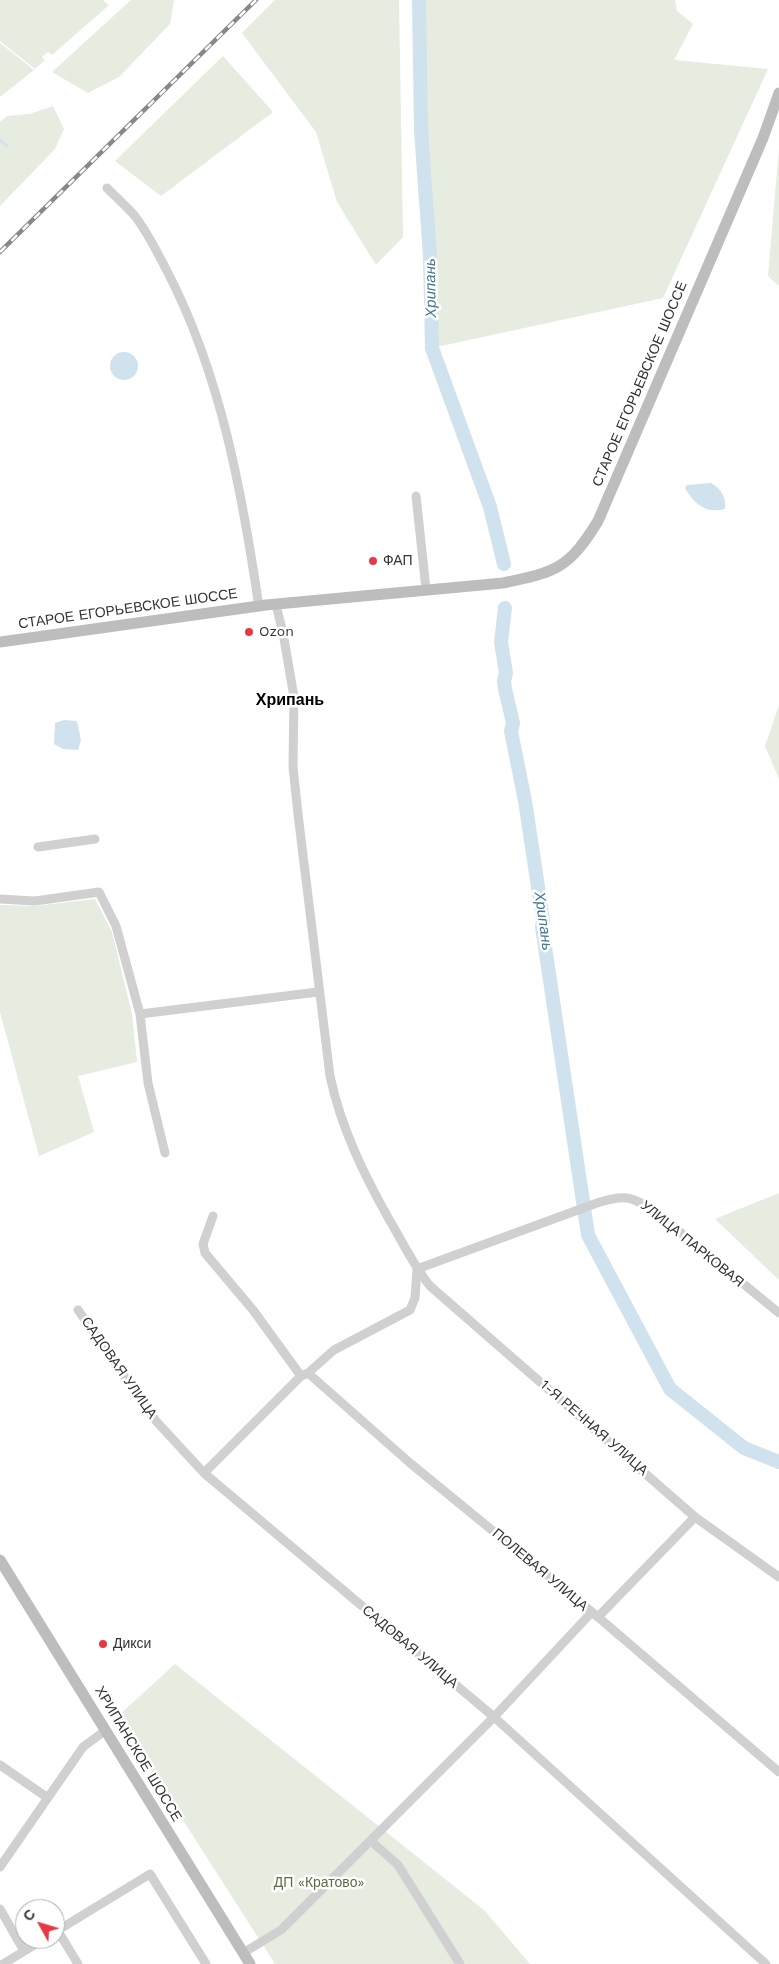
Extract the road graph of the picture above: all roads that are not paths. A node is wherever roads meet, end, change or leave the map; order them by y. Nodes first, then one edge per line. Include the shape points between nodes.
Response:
1 (779, 93) edge
2 (107, 188) dead end
3 (416, 496) dead end
4 (426, 589) junction
5 (276, 605) junction
6 (259, 607) junction
7 (0, 642) edge
8 (95, 839) dead end
9 (38, 848) dead end
10 (0, 900) edge
11 (318, 992) junction
12 (140, 1014) junction
13 (165, 1153) dead end
14 (213, 1216) dead end
15 (417, 1270) junction
16 (78, 1310) dead end
17 (779, 1313) edge
18 (304, 1374) junction
19 (204, 1473) junction
20 (695, 1517) junction
21 (0, 1560) edge
22 (779, 1577) edge
23 (595, 1615) junction
24 (494, 1717) junction
25 (106, 1730) junction
26 (0, 1765) edge
27 (779, 1772) edge
28 (48, 1798) junction
29 (371, 1841) junction
30 (0, 1867) edge
31 (0, 1909) edge
32 (65, 1926) edge
33 (65, 1944) edge
34 (27, 1949) edge
35 (24, 1951) junction
36 (243, 1952) junction
37 (3, 1964) edge
38 (78, 1964) edge
39 (206, 1964) edge
40 (250, 1964) edge
41 (460, 1964) edge
42 (766, 1964) edge

1 - 4 main road, СТАРОЕ ЕГОРЬЕВСКОЕ ШОССЕ via 763,138 598,521 580,549 559,566 536,576 503,583
2 - 6 street via 134,215 146,233 185,306 209,371 245,511
3 - 4 street
4 - 5 main road, СТАРОЕ ЕГОРЬЕВСКОЕ ШОССЕ
5 - 6 main road, СТАРОЕ ЕГОРЬЕВСКОЕ ШОССЕ
5 - 11 street, 1-Я РЕЧНАЯ УЛИЦА via 294,697 293,767
6 - 7 main road, СТАРОЕ ЕГОРЬЕВСКОЕ ШОССЕ
8 - 9 street
10 - 12 street via 35,901 99,892 116,926
11 - 12 street
11 - 15 street, 1-Я РЕЧНАЯ УЛИЦА via 335,1102 346,1133
12 - 13 street via 148,1082
14 - 18 street, ПОЛЕВАЯ УЛИЦА via 203,1244 205,1254
15 - 17 street, УЛИЦА ПАРКОВАЯ via 613,1198 636,1199
15 - 18 street via 415,1298 410,1310 334,1350
15 - 20 street, 1-Я РЕЧНАЯ УЛИЦА via 480,1331 528,1369
16 - 19 street, САДОВАЯ УЛИЦА via 156,1421
18 - 19 street
18 - 23 street, ПОЛЕВАЯ УЛИЦА
19 - 24 street, САДОВАЯ УЛИЦА
20 - 22 street, 1-Я РЕЧНАЯ УЛИЦА
20 - 23 street
21 - 25 main road, ХРИПАНСКОЕ ШОССЕ
23 - 24 street
23 - 27 street, ПОЛЕВАЯ УЛИЦА
24 - 29 street
24 - 42 street, САДОВАЯ УЛИЦА
25 - 28 street via 83,1747
25 - 36 main road, ХРИПАНСКОЕ ШОССЕ
26 - 28 street
28 - 30 street
29 - 36 street via 281,1930
29 - 41 street via 398,1865
31 - 35 street
32 - 39 street via 150,1874
33 - 38 street
34 - 35 street
35 - 37 street
36 - 40 main road, ХРИПАНСКОЕ ШОССЕ

